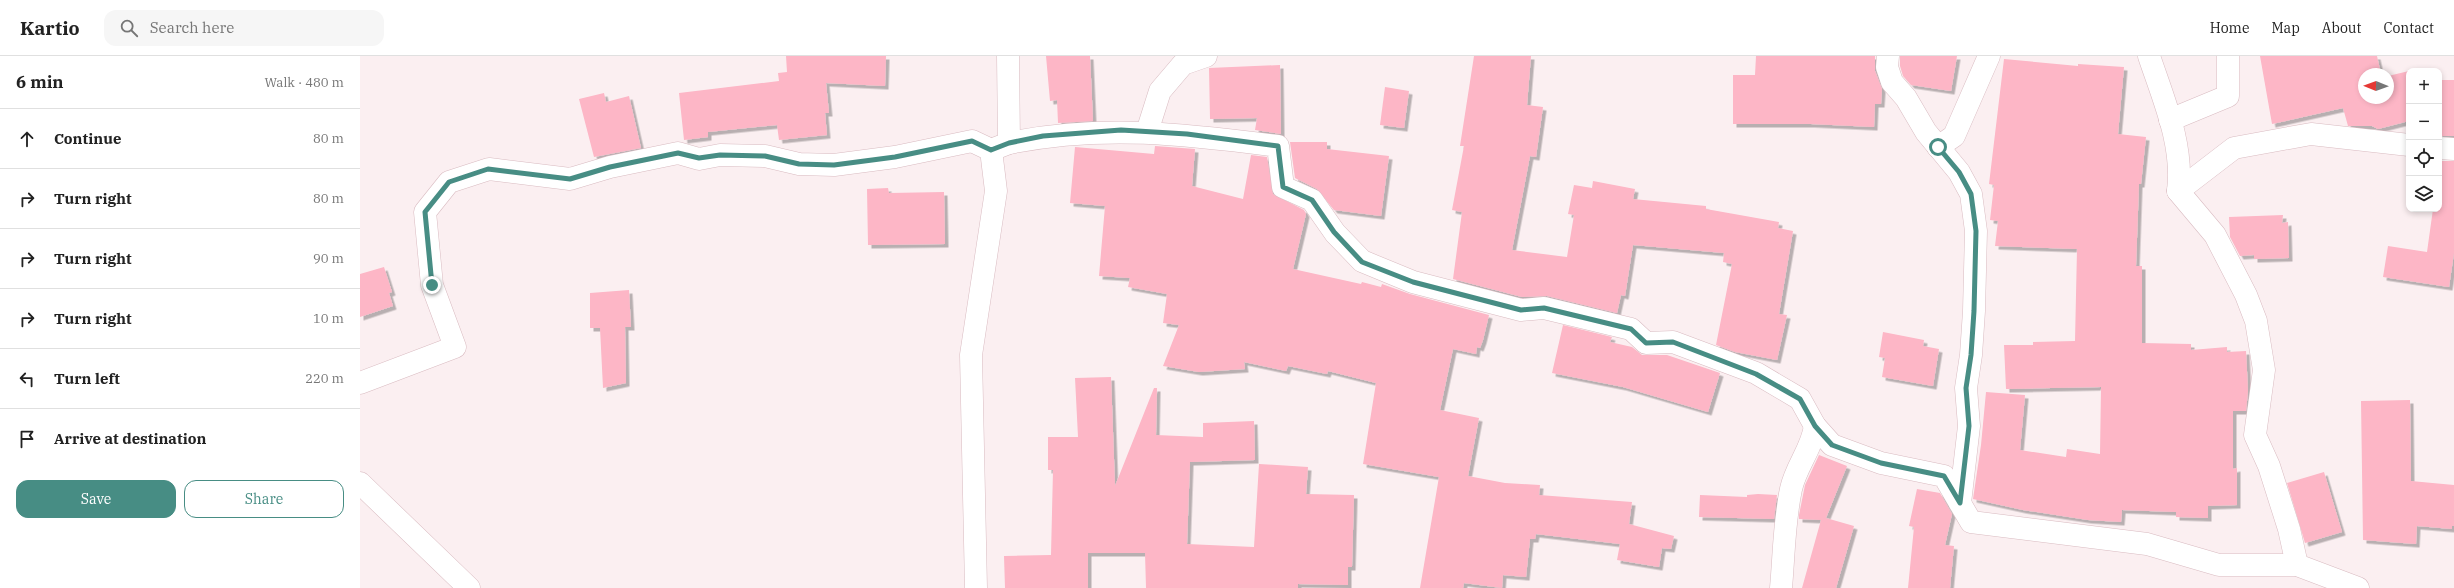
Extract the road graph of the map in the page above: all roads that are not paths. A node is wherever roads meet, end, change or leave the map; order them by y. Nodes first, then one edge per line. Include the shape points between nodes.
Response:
1 (1008, 56) edge
2 (1206, 56) edge
3 (1888, 56) edge
4 (1989, 56) edge
5 (2149, 56) edge
6 (2228, 56) edge
7 (2170, 120) junction
8 (1147, 132) junction
9 (2406, 145) edge
10 (1000, 147) junction
11 (1938, 147) junction
12 (2442, 148) edge
13 (2454, 149) edge
14 (2178, 191) junction
15 (360, 383) edge
16 (1815, 426) junction
17 (360, 483) edge
18 (1960, 503) junction
19 (2297, 565) junction
20 (469, 588) edge
21 (976, 588) edge
22 (1781, 588) edge
23 (2358, 588) edge

1 - 10 street
2 - 8 street via 1183,64 1160,91
3 - 11 street via 1887,67 1892,82 1906,98
4 - 11 street via 1954,136
5 - 7 street
6 - 7 street via 2228,96
7 - 14 street via 2180,174
8 - 10 street via 1121,130 1043,136
8 - 16 street via 1187,134 1278,146 1283,187 1312,200 1334,232 1362,262 1413,282 1521,310 1544,308 1631,329 1646,343 1673,342 1697,350 1756,374 1800,399
9 - 14 street via 2310,134 2234,148
10 - 15 street via 972,141 895,157 834,165 799,164 765,156 720,155 699,158 678,153 610,167 570,179 488,169 449,182 425,212 432,285 455,347
10 - 21 street via 996,191 971,355
11 - 18 street via 1959,172 1971,194 1976,231 1974,311 1966,388 1969,426
12 - 13 street
14 - 19 street via 2215,235 2246,295 2256,321 2264,370 2255,435 2269,466 2289,529
16 - 18 street via 1832,445 1881,463 1944,476
16 - 22 street via 1813,442 1791,488 1784,534
17 - 20 street
18 - 19 street via 1972,522 2147,544 2219,565
19 - 23 street

